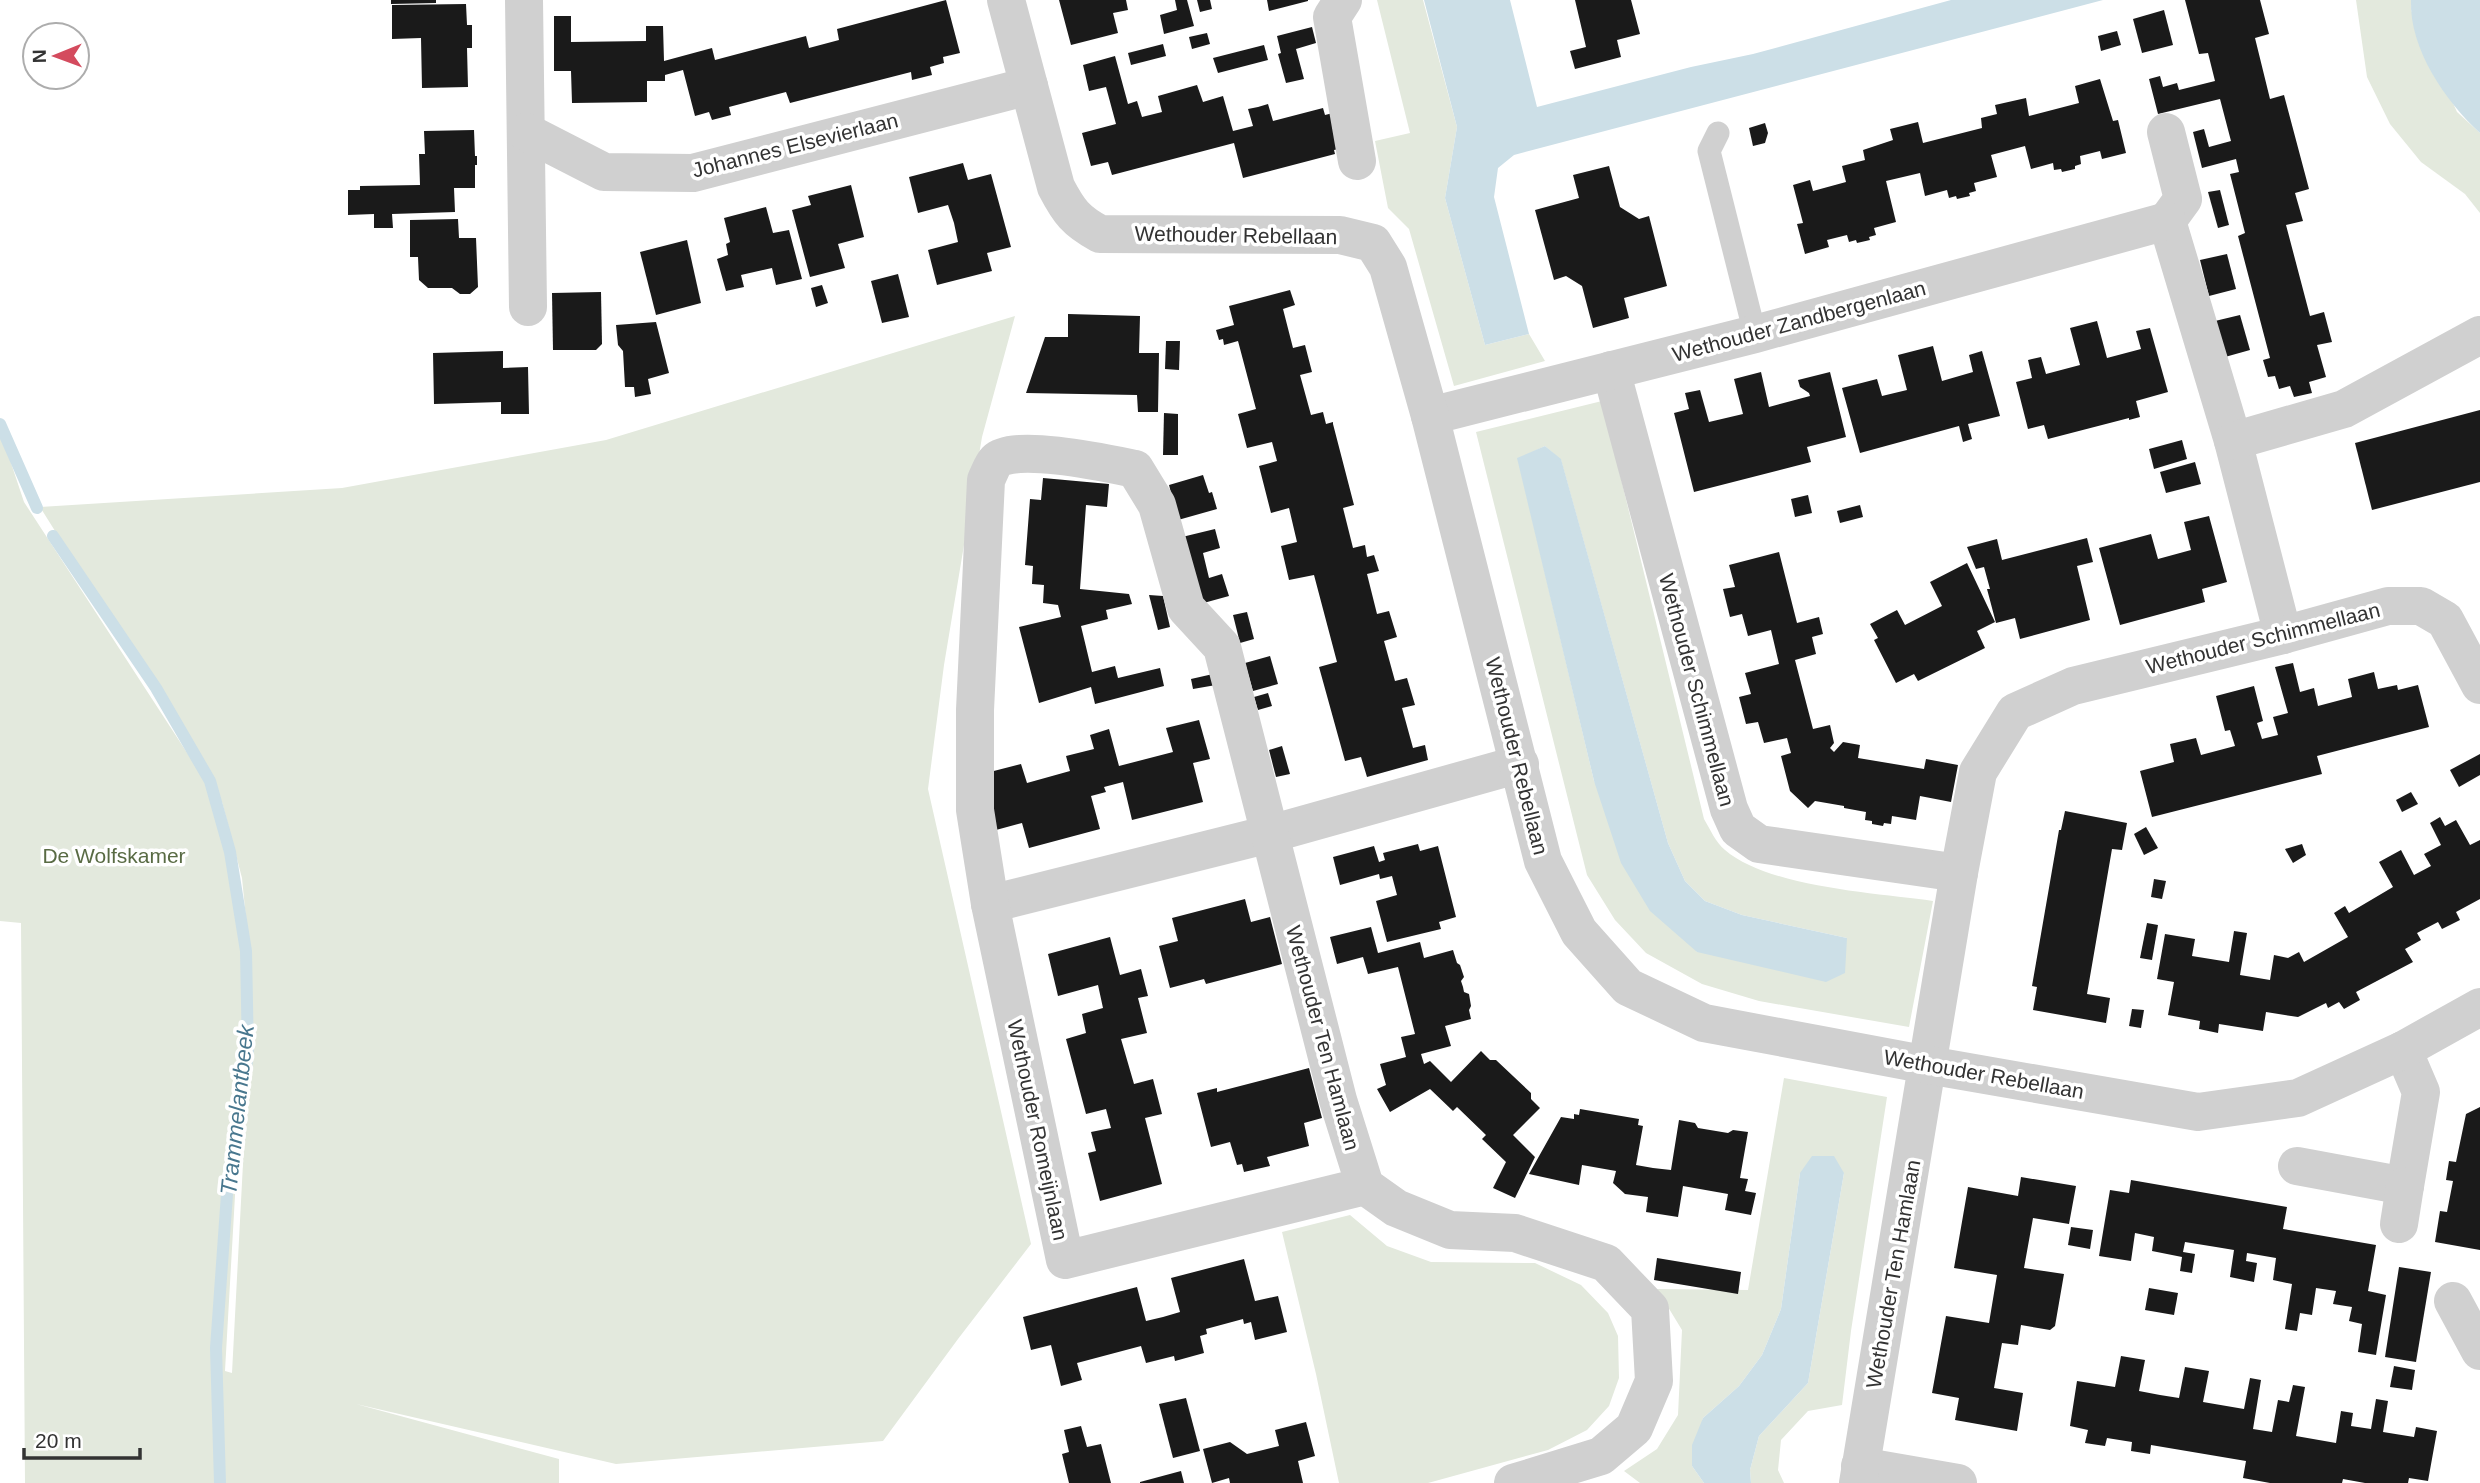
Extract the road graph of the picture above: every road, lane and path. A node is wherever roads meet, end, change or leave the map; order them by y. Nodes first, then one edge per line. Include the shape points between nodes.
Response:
1 (524, 0) edge
2 (1006, 0) edge
3 (1343, 0) edge
4 (1029, 86) junction
5 (526, 132) junction
6 (2166, 132) dead end
7 (1718, 133) dead end
8 (1357, 161) dead end
9 (2167, 220) junction
10 (528, 307) dead end
11 (1755, 334) junction
12 (2480, 335) edge
13 (1611, 370) junction
14 (1430, 416) junction
15 (2233, 441) junction
16 (1008, 454) joint
17 (2283, 635) junction
18 (2480, 685) edge
19 (1520, 764) junction
20 (1270, 834) junction
21 (1959, 873) junction
22 (990, 904) junction
23 (2480, 1007) edge
24 (2403, 1050) junction
25 (1928, 1065) junction
26 (2297, 1166) dead end
27 (1365, 1186) junction
28 (2405, 1186) junction
29 (2399, 1224) dead end
30 (2453, 1301) dead end
31 (2480, 1351) edge
32 (1859, 1475) edge
33 (1513, 1483) edge
34 (1958, 1483) edge

1 - 5 street
2 - 4 street, Wethouder Rebellaan
3 - 8 street via 1332,18
4 - 5 street, Johannes Elsevierlaan via 693,173 604,172
4 - 14 street, Wethouder Rebellaan via 1056,187 1080,223 1100,234 1340,234 1373,243 1388,268
5 - 10 street
6 - 9 street via 2183,199
7 - 11 lane via 1709,151
9 - 11 street, Wethouder Zandbergenlaan
9 - 15 street
11 - 13 street, Wethouder Zandbergenlaan
12 - 15 street via 2344,409
13 - 14 street, Wethouder Zandbergenlaan
13 - 21 street, Wethouder Schimmellaan via 1738,829 1759,844
14 - 19 street, Wethouder Rebellaan
15 - 17 street
16 - 20 street, Wethouder Ten Hamlaan via 1069,457 1135,469 1157,505 1186,608 1222,647
16 - 22 street, Wethouder Romeijnlaan via 996,461 986,480 975,710 975,810
17 - 18 street, Wethouder Schimmellaan via 2388,606 2421,606 2445,620
17 - 21 street, Wethouder Schimmellaan via 2073,686 2015,712 1978,772
19 - 20 street
19 - 25 street, Wethouder Rebellaan via 1543,861 1579,932 1628,987 1704,1023
20 - 22 street
20 - 27 street, Wethouder Ten Hamlaan via 1338,1100
21 - 25 street, Wethouder Schimmellaan
22 - 27 street, Wethouder Romeijnlaan via 1065,1260
23 - 24 street, Wethouder Rebellaan
24 - 25 street, Wethouder Rebellaan via 2298,1098 2198,1112
24 - 28 street via 2421,1092
25 - 32 street, Wethouder Ten Hamlaan
26 - 28 street
27 - 33 street via 1396,1208 1450,1230 1515,1233 1606,1262 1650,1309 1654,1381 1634,1428 1601,1456
28 - 29 street
30 - 31 street
32 - 34 street

